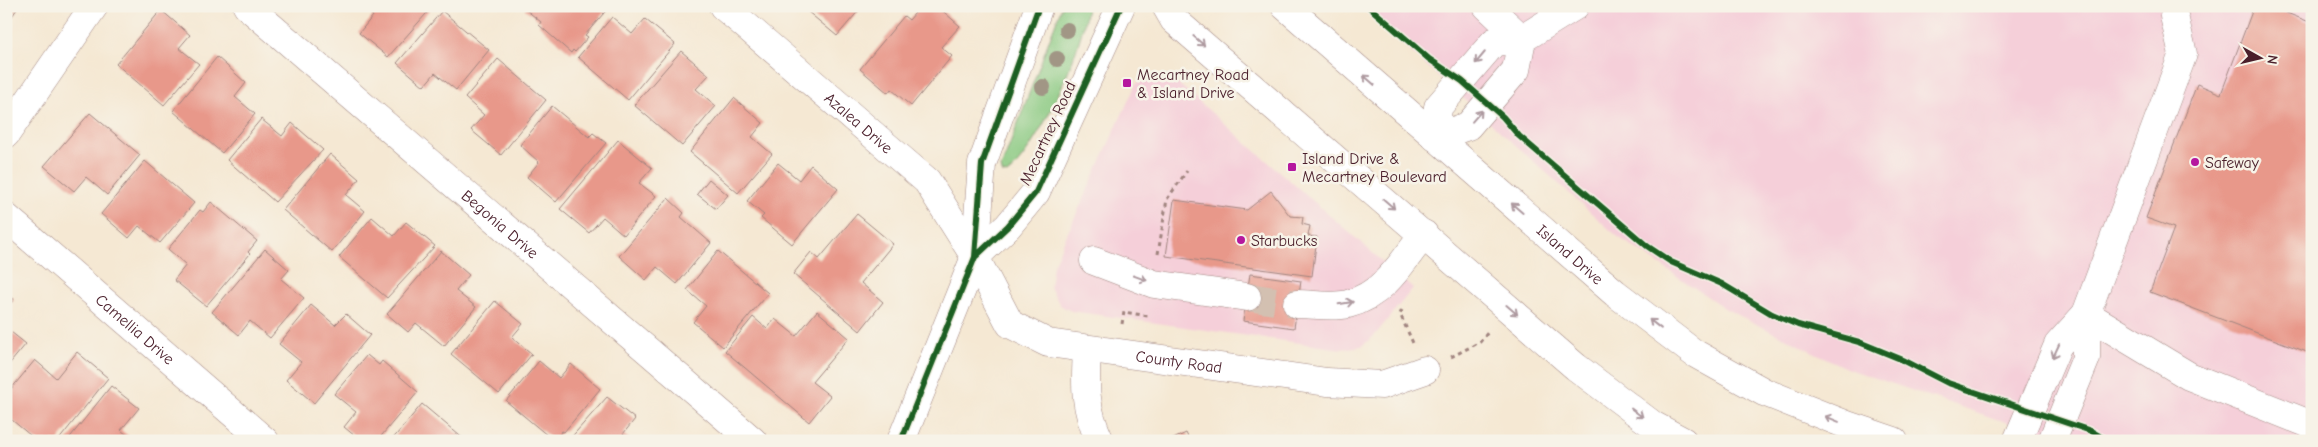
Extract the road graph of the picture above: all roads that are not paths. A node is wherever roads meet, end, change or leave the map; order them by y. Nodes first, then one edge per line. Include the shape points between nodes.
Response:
1 (94, 6) edge
2 (247, 6) edge
3 (723, 6) edge
4 (1039, 6) edge
5 (1121, 6) edge
6 (1166, 6) edge
7 (1285, 6) edge
8 (1487, 6) edge
9 (1575, 6) edge
10 (2174, 16) dead end
11 (1522, 39) junction
12 (6, 134) edge
13 (1435, 137) junction
14 (6, 217) edge
15 (1424, 234) junction
16 (975, 257) junction
17 (1094, 261) dead end
18 (1246, 297) tunnel mouth
19 (1297, 304) tunnel mouth
20 (2086, 314) junction
21 (1088, 350) junction
22 (1425, 370) road end
23 (2312, 425) edge
24 (265, 441) edge
25 (753, 441) edge
26 (902, 441) edge
27 (1100, 441) edge
28 (1683, 441) edge
29 (1894, 441) edge
30 (2017, 441) edge
31 (2052, 441) edge

1 - 12 main road
2 - 25 main road, Begonia Drive
3 - 16 main road, Azalea Drive via 927,181
4 - 16 main road, Mecartney Road via 982,164
5 - 16 main road, Mecartney Road via 1036,192 1008,226
6 -> 15 main road via 1174,20
13 -> 7 main road, Island Drive
8 - 11 main road
9 - 11 main road
10 - 20 main road via 2183,54
11 - 13 main road via 1494,42 1438,107
29 -> 13 main road, Island Drive via 1847,426 1764,392 1694,353 1615,292
14 - 24 main road, Camellia Drive
19 -> 15 main road via 1347,305 1371,296 1388,280
15 -> 28 main road via 1576,367 1653,425
16 - 21 main road, County Road via 1010,324 1048,343
16 - 26 main road, Mecartney Road
17 -> 18 main road via 1154,284
20 - 23 main road via 2189,376
20 -> 30 main road via 2058,345
20 - 31 main road via 2086,358
21 - 22 main road, County Road via 1328,382 1382,385
21 - 27 main road via 1085,384 1088,410

